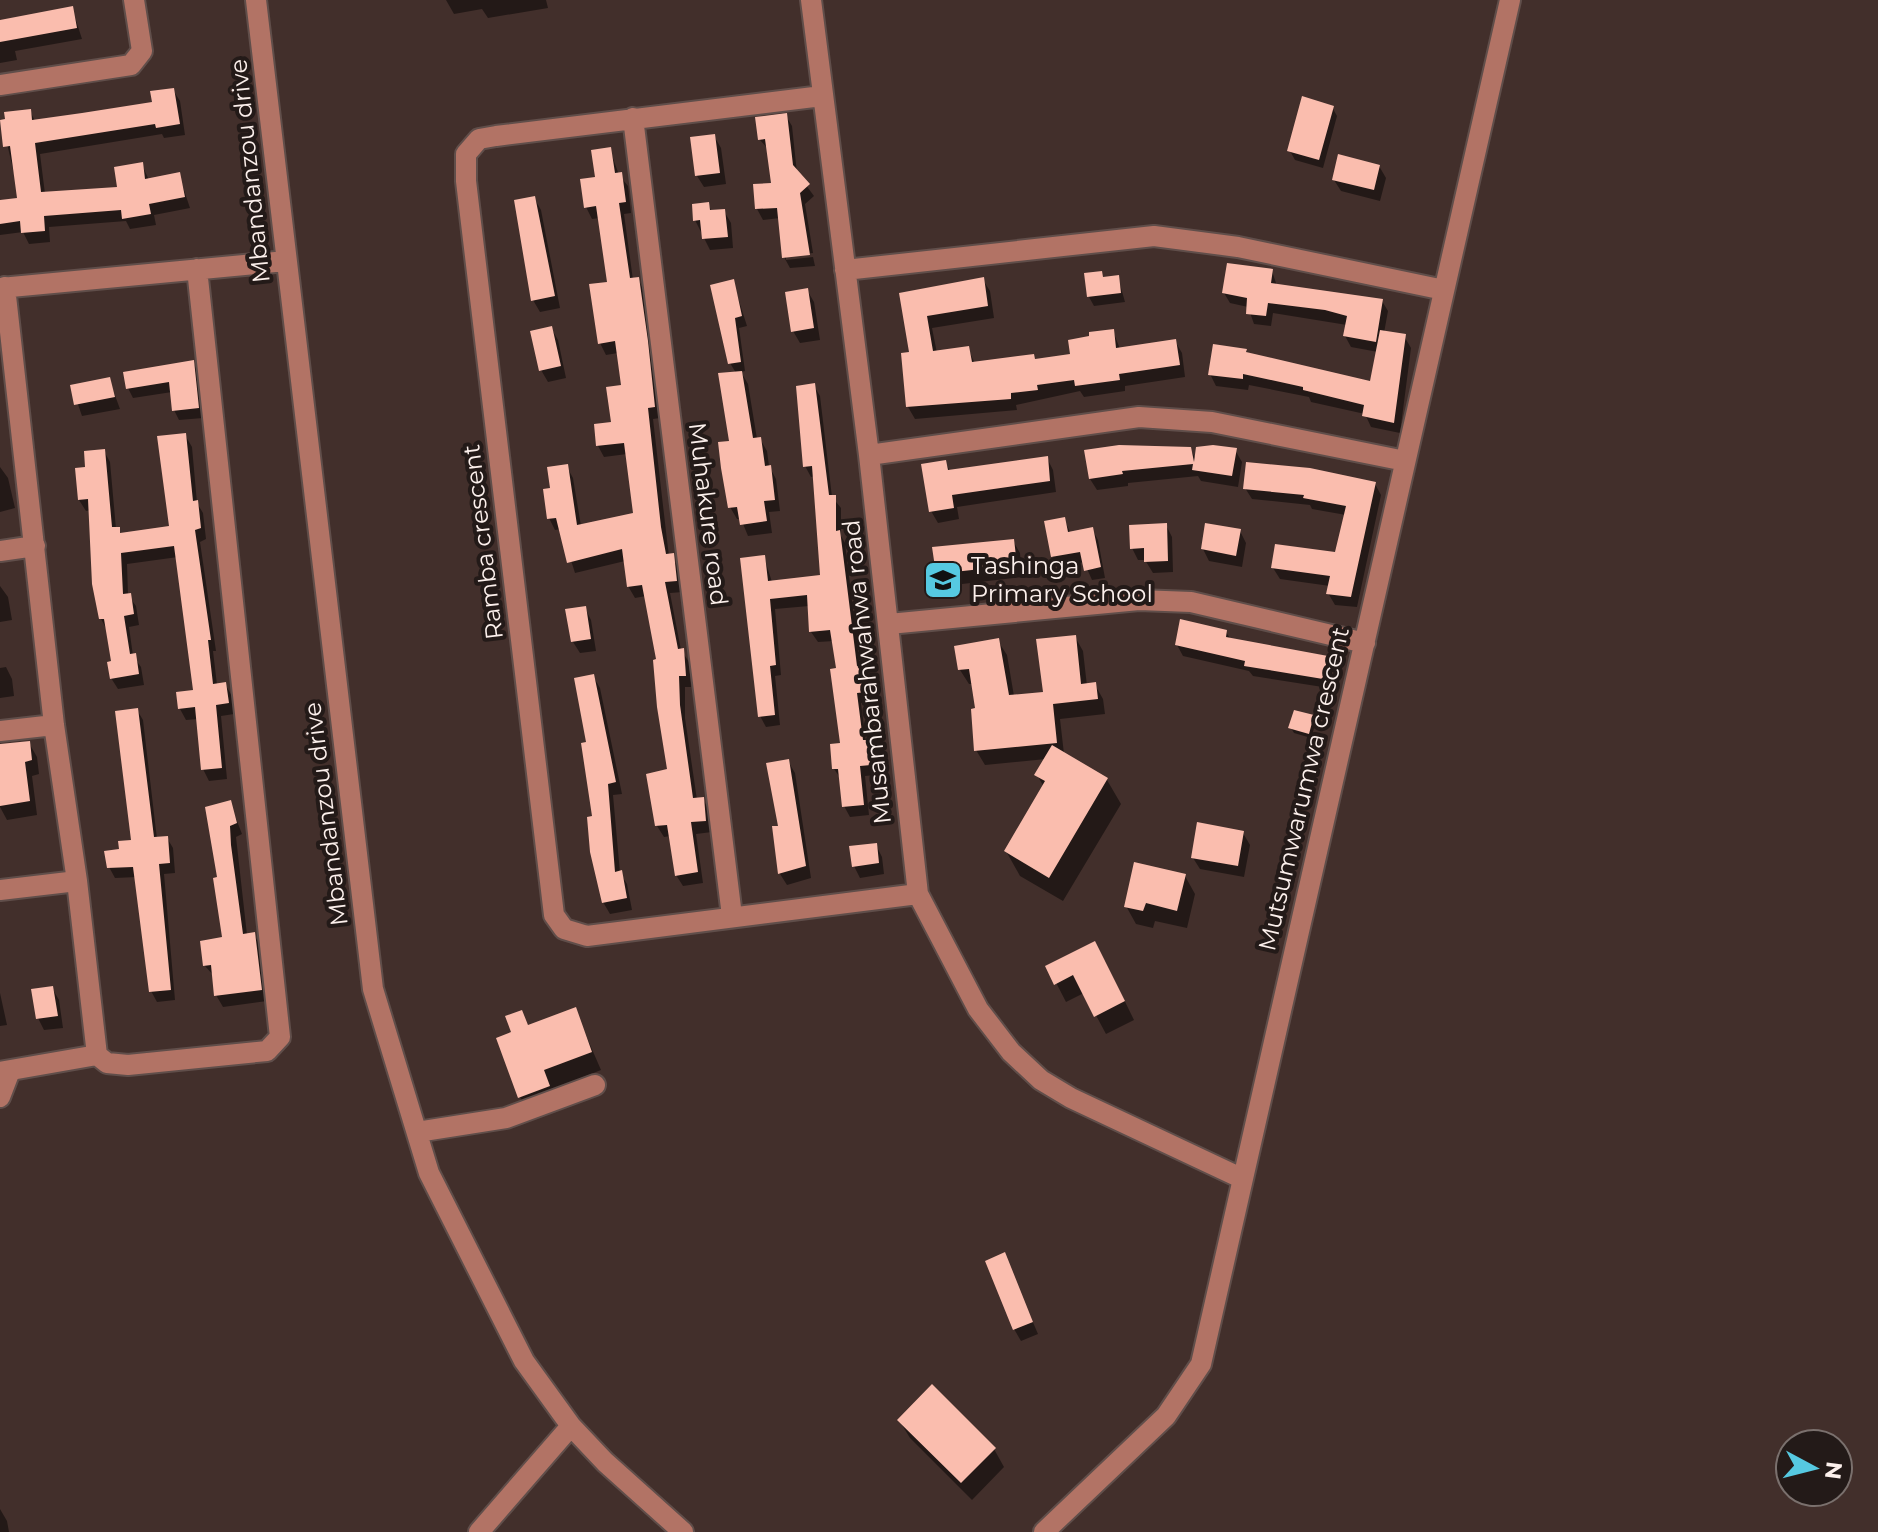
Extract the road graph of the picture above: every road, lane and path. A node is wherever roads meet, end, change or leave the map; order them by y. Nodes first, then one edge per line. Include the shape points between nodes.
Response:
1 (134, 0) edge
2 (256, 0) edge
3 (811, 0) edge
4 (1510, 0) edge
5 (0, 85) edge
6 (822, 96) junction
7 (633, 118) junction
8 (286, 261) junction
9 (197, 269) junction
10 (845, 270) junction
11 (2, 288) edge
12 (1444, 290) junction
13 (869, 455) junction
14 (1405, 461) junction
15 (35, 546) junction
16 (0, 551) edge
17 (889, 624) junction
18 (1365, 643) junction
19 (54, 725) junction
20 (0, 731) edge
21 (77, 881) junction
22 (0, 890) edge
23 (918, 894) junction
24 (732, 916) junction
25 (97, 1055) junction
26 (5, 1071) edge
27 (595, 1085) dead end
28 (0, 1097) edge
29 (417, 1132) junction
30 (1241, 1178) junction
31 (571, 1426) junction
32 (479, 1532) edge
33 (683, 1532) edge
34 (1044, 1532) edge

1 - 5 street via 142,51 131,65
2 - 8 street, Mbandanzou drive
3 - 6 street, Musambarahwahwa road
4 - 12 street, Mutsumwarumwa crescent
6 - 7 street, Ramba crescent
6 - 10 street, Musambarahwahwa road
7 - 24 street, Muhakure road
7 - 24 street, Ramba crescent via 479,139 466,154 554,915 564,929 587,936
8 - 9 street
8 - 29 street, Mbandanzou drive via 373,989
9 - 11 street
9 - 25 street via 281,1030 267,1051 128,1065 107,1063
10 - 12 street via 1154,236 1186,237
10 - 13 street, Musambarahwahwa road
11 - 15 street
12 - 14 street, Mutsumwarumwa crescent
13 - 14 street via 1139,417 1212,422
13 - 17 street, Musambarahwahwa road
14 - 18 street, Mutsumwarumwa crescent
15 - 16 street
15 - 19 street
17 - 18 street via 1191,602
17 - 23 street, Musambarahwahwa road
18 - 30 street, Mutsumwarumwa crescent
19 - 20 street
19 - 21 street
21 - 22 street
21 - 25 street
23 - 24 street, Ramba crescent
23 - 30 street, Musambarahwahwa road via 978,1009 1041,1080
25 - 26 street
26 - 28 street
27 - 29 street via 506,1118
29 - 31 street, Mbandanzou drive via 429,1173 524,1361
30 - 34 street, Mutsumwarumwa crescent via 1195,1375 1166,1416
31 - 32 street
31 - 33 street, Mbandanzou drive

